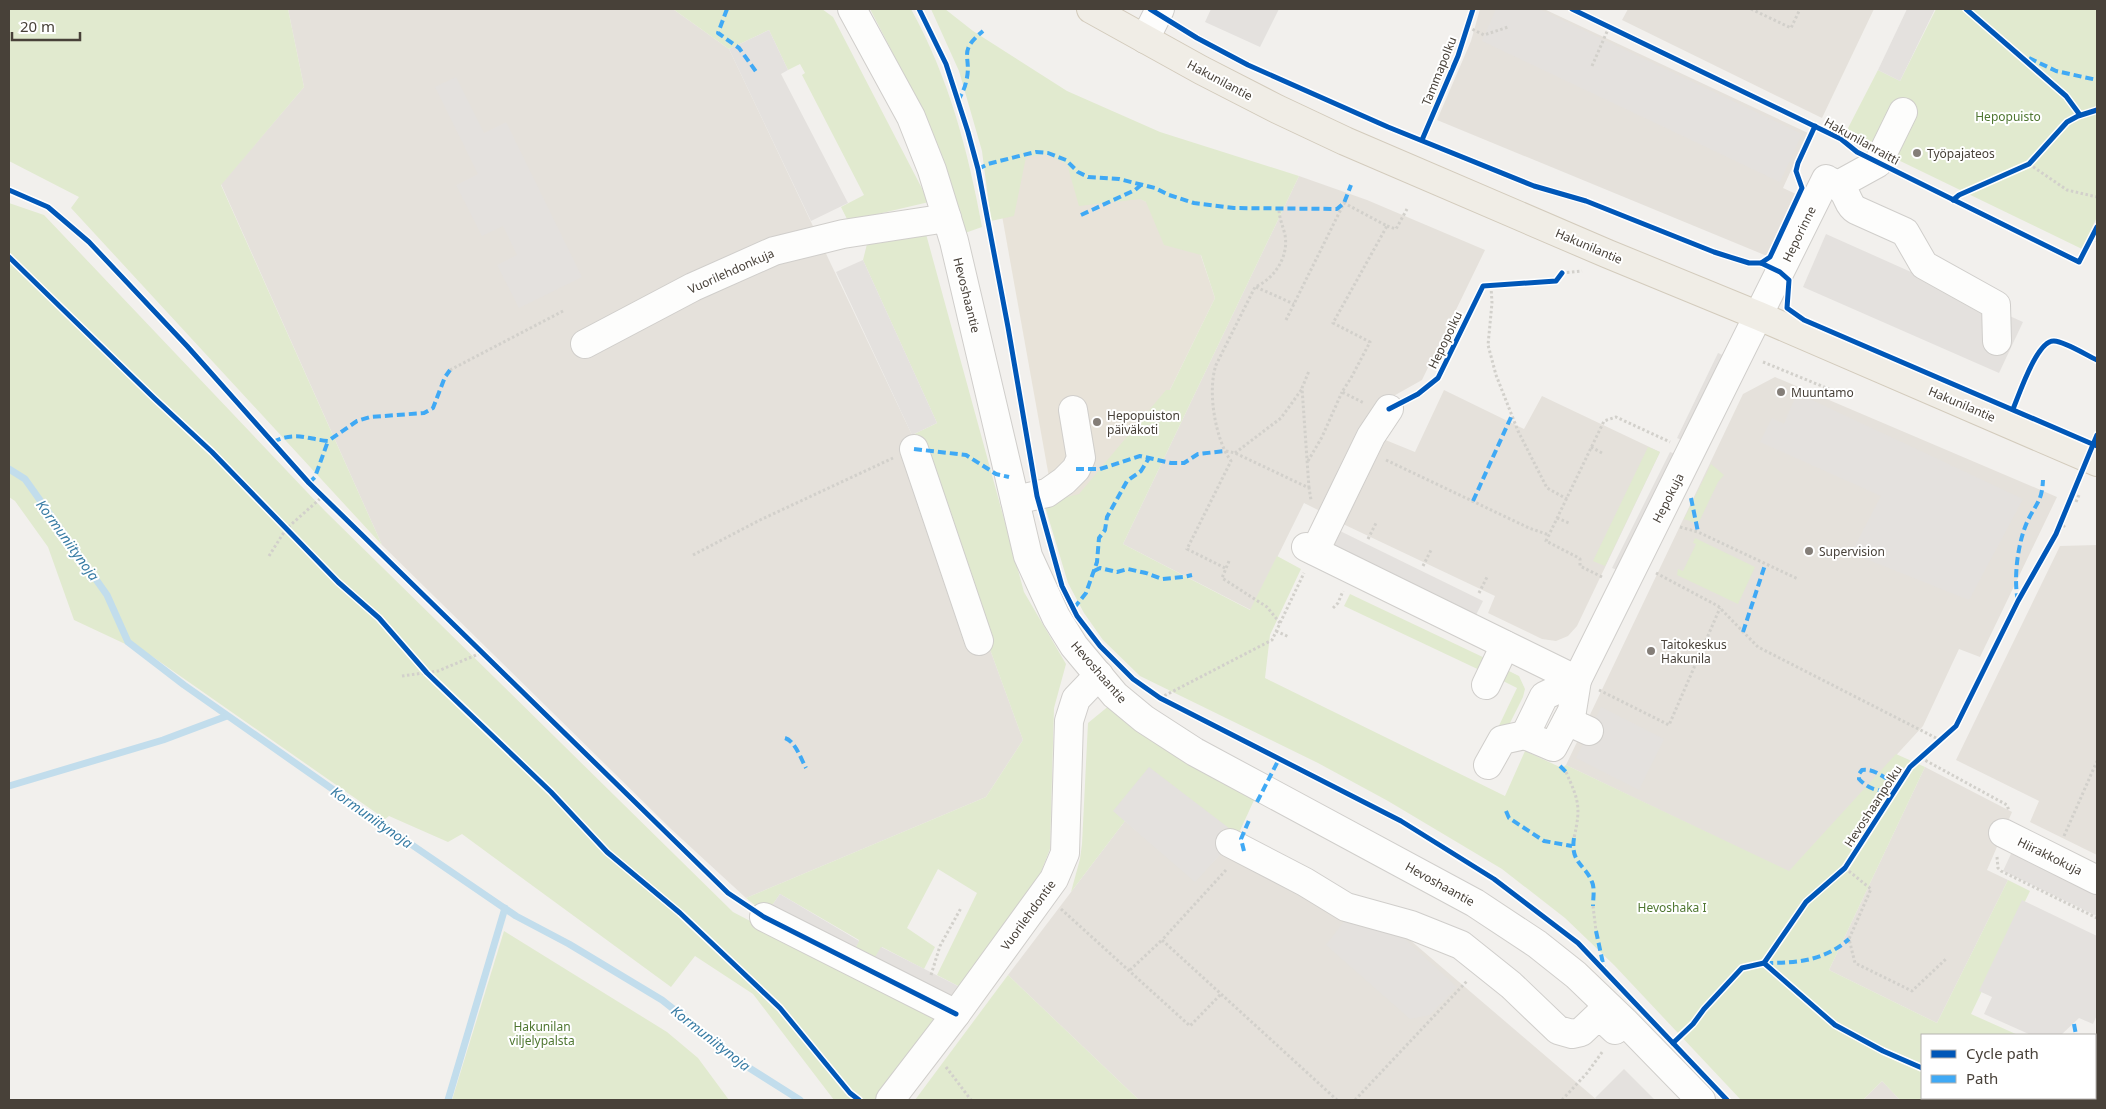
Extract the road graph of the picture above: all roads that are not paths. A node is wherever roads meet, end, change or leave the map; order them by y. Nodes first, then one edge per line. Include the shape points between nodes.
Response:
1 (852, 9) edge
2 (1091, 9) edge
3 (1160, 9) edge
4 (1145, 39) junction
5 (1903, 112) dead end
6 (1832, 182) junction
7 (947, 218) junction
8 (1759, 316) junction
9 (1997, 341) dead end
10 (585, 344) dead end
11 (1389, 409) road end
12 (1073, 410) dead end
13 (914, 449) road end
14 (2097, 462) edge
15 (1014, 500) junction
16 (979, 641) dead end
17 (1505, 645) junction
18 (1099, 675) junction
19 (1486, 685) dead end
20 (1588, 685) junction
21 (1525, 734) junction
22 (1488, 765) dead end
23 (2002, 833) road end
24 (1237, 847) road end
25 (2097, 880) edge
26 (764, 917) dead end
27 (956, 1014) junction
28 (1624, 1021) junction
29 (890, 1100) edge
30 (1700, 1100) edge

1 - 7 street, Hevoshaantie via 911,117
2 - 4 main road, Hakunilantie
3 - 4 street
4 - 8 main road, Hakunilantie via 1345,141
5 - 6 street via 1878,162
6 - 8 street, Heporinne
6 - 9 street via 1846,193 1849,205 1856,210 1905,232 1924,265 1996,305
7 - 10 street, Vuorilehdonkuja via 843,234 774,251 693,287
7 - 15 street, Hevoshaantie via 974,320
8 - 14 main road, Hakunilantie
8 - 20 street, Hepokuja
11 - 17 street via 1376,426 1309,555 1410,578
12 - 15 street via 1081,458 1076,469 1048,493
13 - 16 street
15 - 18 street, Hevoshaantie via 1028,556 1044,593 1074,646
17 - 19 street
17 - 20 street
18 - 27 street, Vuorilehdontie via 1076,699 1069,721 1065,853 1054,879
18 - 28 street, Hevoshaantie via 1115,695 1144,719 1195,752 1483,908 1544,949
20 - 21 street via 1544,696
20 - 21 street, Hepokuja via 1572,710 1578,726 1553,748
21 - 22 street via 1502,740
23 - 25 street, Hiirakkokuja via 2056,850
24 - 28 street via 1346,907 1432,932 1461,945 1485,962 1558,1030 1572,1034 1581,1032 1600,1015 1615,1030
26 - 27 street
27 - 29 street, Vuorilehdontie
28 - 30 street, Hevoshaantie

